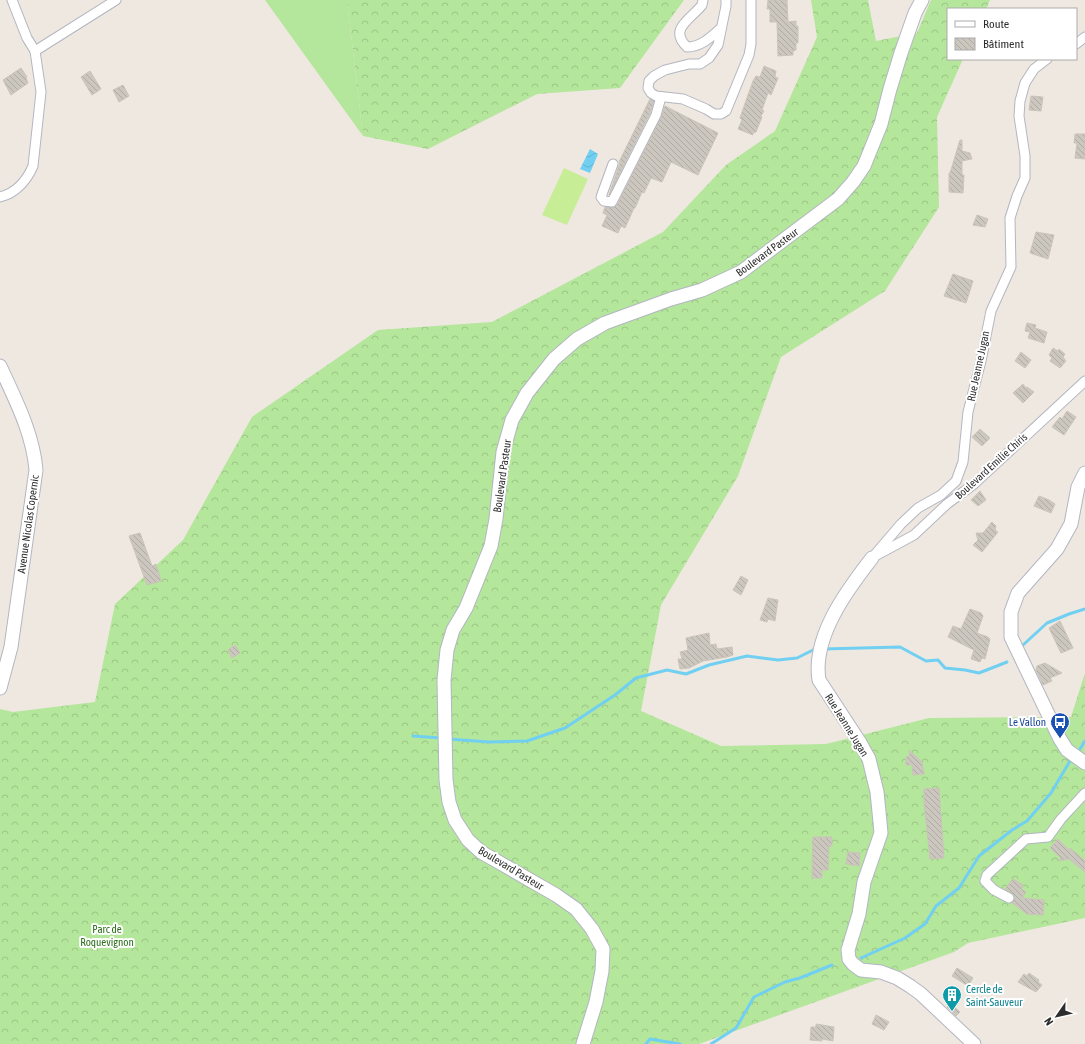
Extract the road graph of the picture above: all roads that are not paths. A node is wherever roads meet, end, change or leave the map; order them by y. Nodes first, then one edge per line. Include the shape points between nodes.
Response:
1 (12, 0) edge
2 (116, 0) edge
3 (703, 0) edge
4 (726, 0) edge
5 (751, 0) edge
6 (922, 0) edge
7 (722, 28) junction
8 (1085, 37) edge
9 (1077, 43) edge
10 (35, 51) junction
11 (1046, 60) edge
12 (661, 97) junction
13 (613, 164) dead end
14 (0, 197) edge
15 (0, 366) edge
16 (1085, 381) edge
17 (1085, 473) edge
18 (872, 558) junction
19 (0, 688) edge
20 (1084, 766) edge
21 (1085, 793) edge
22 (1009, 898) dead end
23 (583, 1044) edge
24 (974, 1044) edge

1 - 10 street
2 - 10 street
3 - 7 street via 702,5 680,30 682,42 687,47 695,47
4 - 7 street
5 - 12 street via 749,54 726,111 714,114 683,99
6 - 23 main road, Boulevard Pasteur via 901,53 881,124 870,152 864,166 838,199 741,272 702,290 604,323 577,339 554,359 527,393 512,420 503,452 492,546 466,608 453,630 447,650 444,695 448,802 455,820 468,840 481,852 556,895 576,909 592,929 603,949 602,971 596,1002
7 - 12 street via 718,45 709,58 700,64 665,70 649,81 648,88 651,93
8 - 9 street
10 - 14 street via 41,92 33,166 29,176 18,188
11 - 18 street, Rue Jeanne Jugan via 1034,69 1025,83 1020,101 1025,178 1010,218 1011,267 991,311 968,412 963,462 956,481 941,495 918,508
12 - 13 street via 656,115 612,202 604,201 601,197
15 - 19 main road, Avenue Nicolas Copernic via 18,404 34,452 36,470 10,647
16 - 18 street, Boulevard Emilie Chiris via 974,484 914,534
17 - 20 main road via 1078,487 1071,524 1057,549 1018,593 1011,612 1011,638 1060,739 1067,750
18 - 24 main road, Rue Jeanne Jugan via 841,600 824,637 817,669 819,680 869,759 880,814 881,833 864,882 859,914 848,950 852,964 861,970 881,972 897,978 910,986
21 - 22 street via 1060,818 1048,837 1026,839 987,875 985,881 994,890

